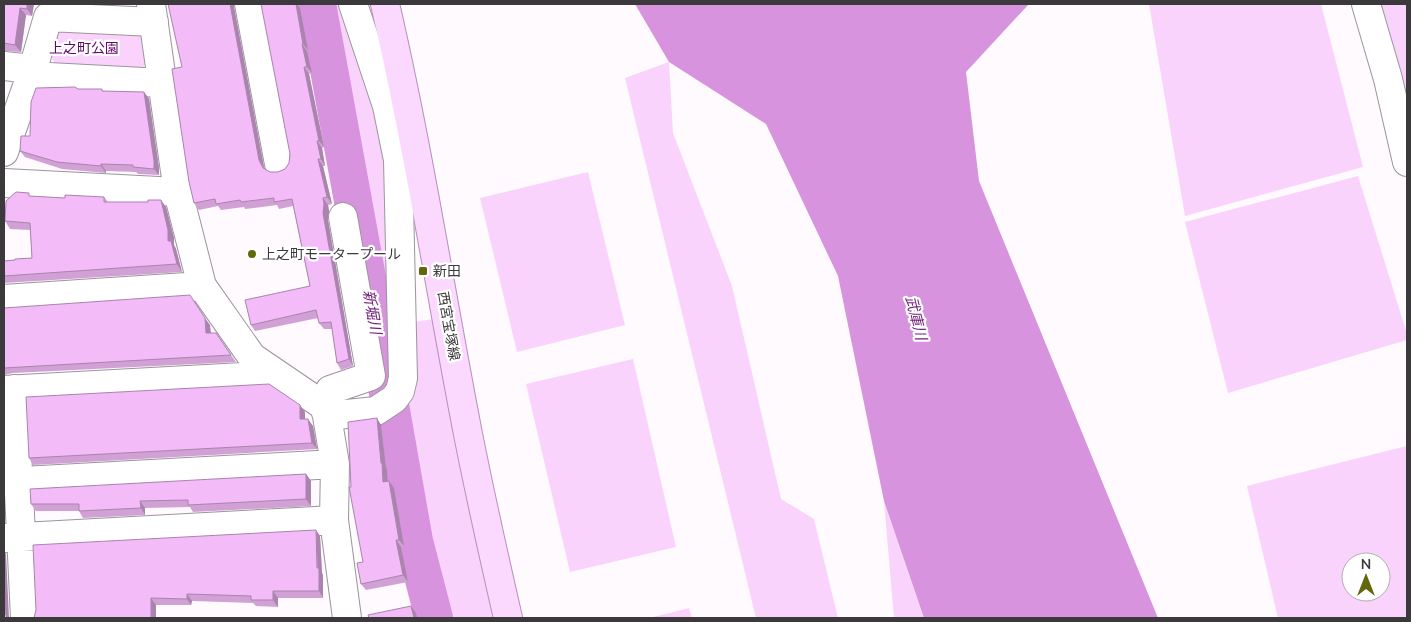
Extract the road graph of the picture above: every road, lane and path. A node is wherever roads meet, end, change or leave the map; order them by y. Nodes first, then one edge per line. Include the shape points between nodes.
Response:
1 (249, 4) edge
2 (353, 4) edge
3 (385, 4) edge
4 (1366, 4) edge
5 (152, 13) edge
6 (4, 66) edge
7 (31, 73) junction
8 (162, 83) junction
9 (4, 152) edge
10 (407, 158) junction
11 (1407, 162) edge
12 (280, 164) dead end
13 (4, 183) edge
14 (178, 192) junction
15 (343, 217) dead end
16 (202, 286) junction
17 (4, 299) edge
18 (278, 375) junction
19 (9, 389) edge
20 (326, 411) junction
21 (335, 464) junction
22 (11, 482) edge
23 (334, 520) junction
24 (12, 538) edge
25 (25, 618) edge
26 (347, 618) edge
27 (508, 618) edge

1 - 12 street
2 - 10 street
3 - 10 main road, 西宮宝塚線 via 395,48
4 - 11 street
5 - 7 street via 48,17
5 - 8 street
6 - 7 street
7 - 8 street
7 - 9 street
8 - 14 street
10 - 20 street via 403,378 400,392 376,411
10 - 27 main road, 西宮宝塚線 via 442,289 468,434
13 - 14 street
14 - 16 street
15 - 20 street via 371,376 330,390
16 - 17 street
16 - 18 street via 252,357
18 - 19 street
18 - 20 street
19 - 22 street
20 - 21 street
21 - 22 street
21 - 23 street
22 - 24 street
23 - 24 street
23 - 26 street
24 - 25 street

